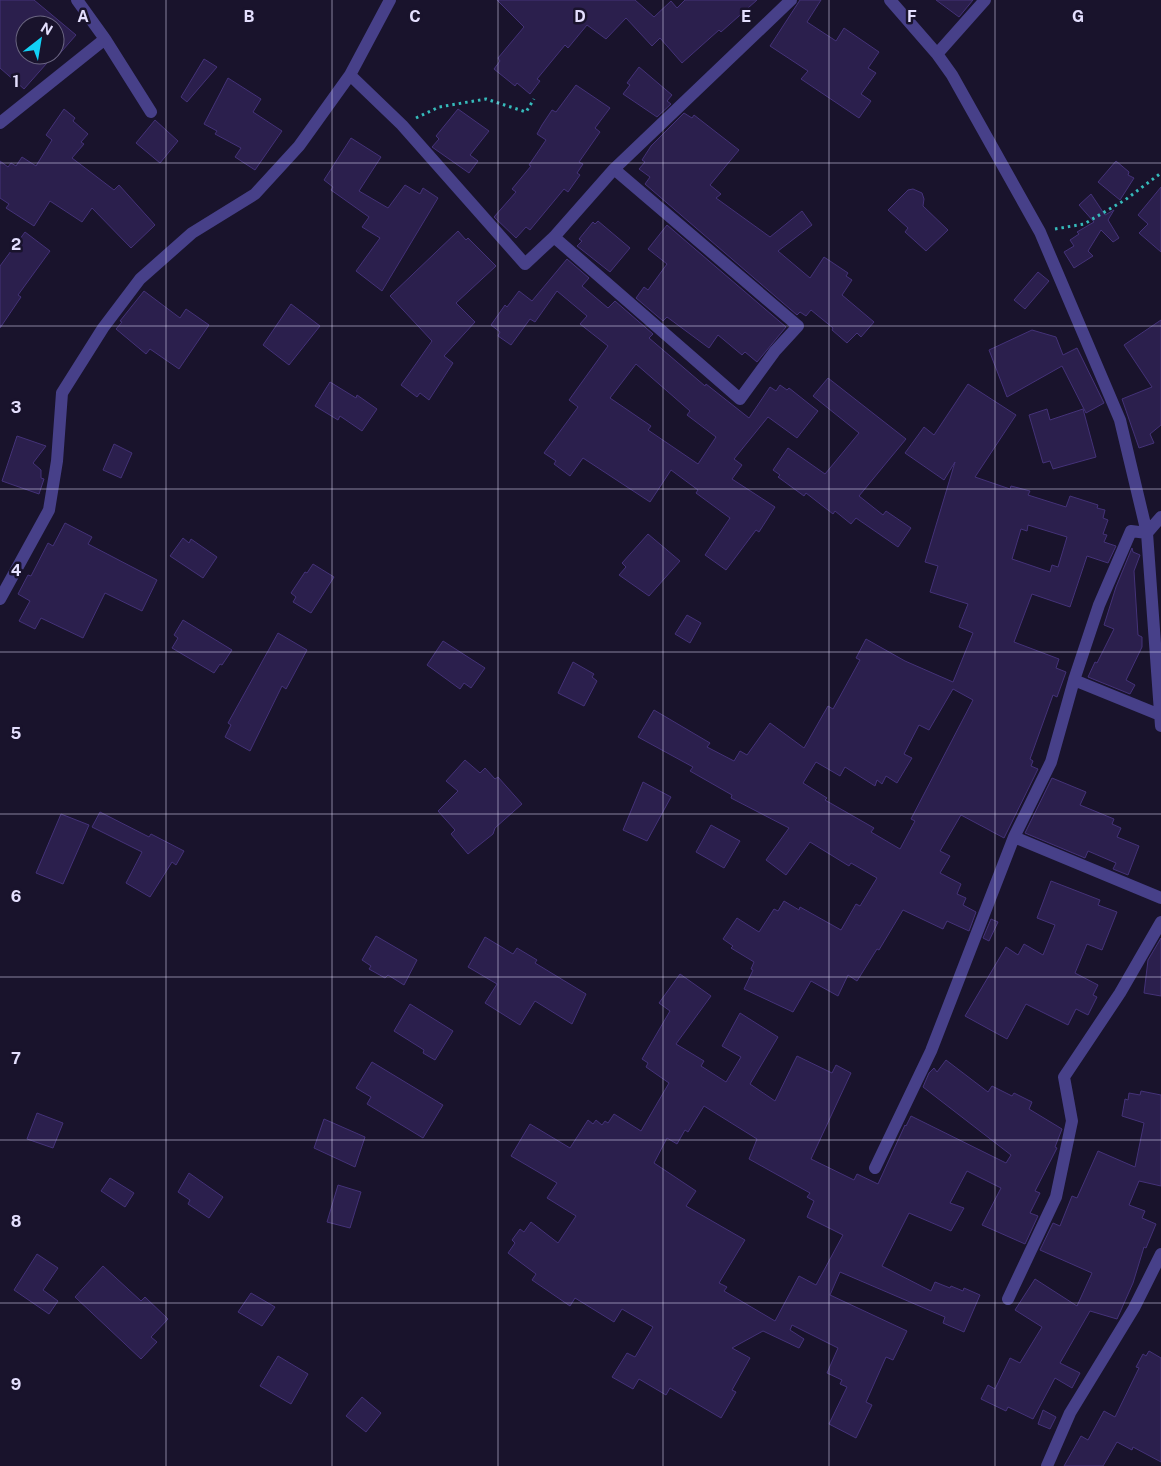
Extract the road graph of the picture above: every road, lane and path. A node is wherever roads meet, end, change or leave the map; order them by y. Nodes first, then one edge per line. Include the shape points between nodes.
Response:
1 (77, 0) edge
2 (390, 0) edge
3 (791, 0) edge
4 (890, 0) edge
5 (985, 0) edge
6 (105, 39) junction
7 (937, 54) junction
8 (350, 75) junction
9 (534, 99) dead end
10 (150, 112) dead end
11 (0, 123) edge
12 (402, 125) junction
13 (614, 169) junction
14 (1161, 174) edge
15 (1040, 232) junction
16 (554, 237) junction
17 (1161, 517) edge
18 (1147, 533) junction
19 (0, 599) edge
20 (1074, 680) junction
21 (1160, 715) edge
22 (1161, 726) edge
23 (1014, 837) junction
24 (1161, 898) edge
25 (1161, 922) edge
26 (875, 1168) dead end
27 (1161, 1254) edge
28 (1008, 1299) dead end
29 (1047, 1466) edge

1 - 6 street
2 - 8 street
3 - 13 street
4 - 7 street
5 - 7 street
6 - 10 street
6 - 11 street
7 - 15 street
8 - 12 street
8 - 19 street via 299,146 255,194 192,233 140,279 103,328 62,393 57,461 49,510
9 - 12 path via 526,112 486,99 439,107
12 - 16 street via 525,264
13 - 16 street
13 - 16 street via 798,326 740,399
14 - 15 path via 1084,224
15 - 18 street via 1120,420
17 - 18 street
18 - 20 street via 1132,531 1099,605
18 - 21 street
20 - 21 street
20 - 23 street via 1051,762
21 - 22 street
23 - 24 street
23 - 26 street via 931,1051
25 - 28 street via 1120,993 1064,1077 1072,1121 1056,1197
27 - 29 street via 1134,1308 1070,1413

